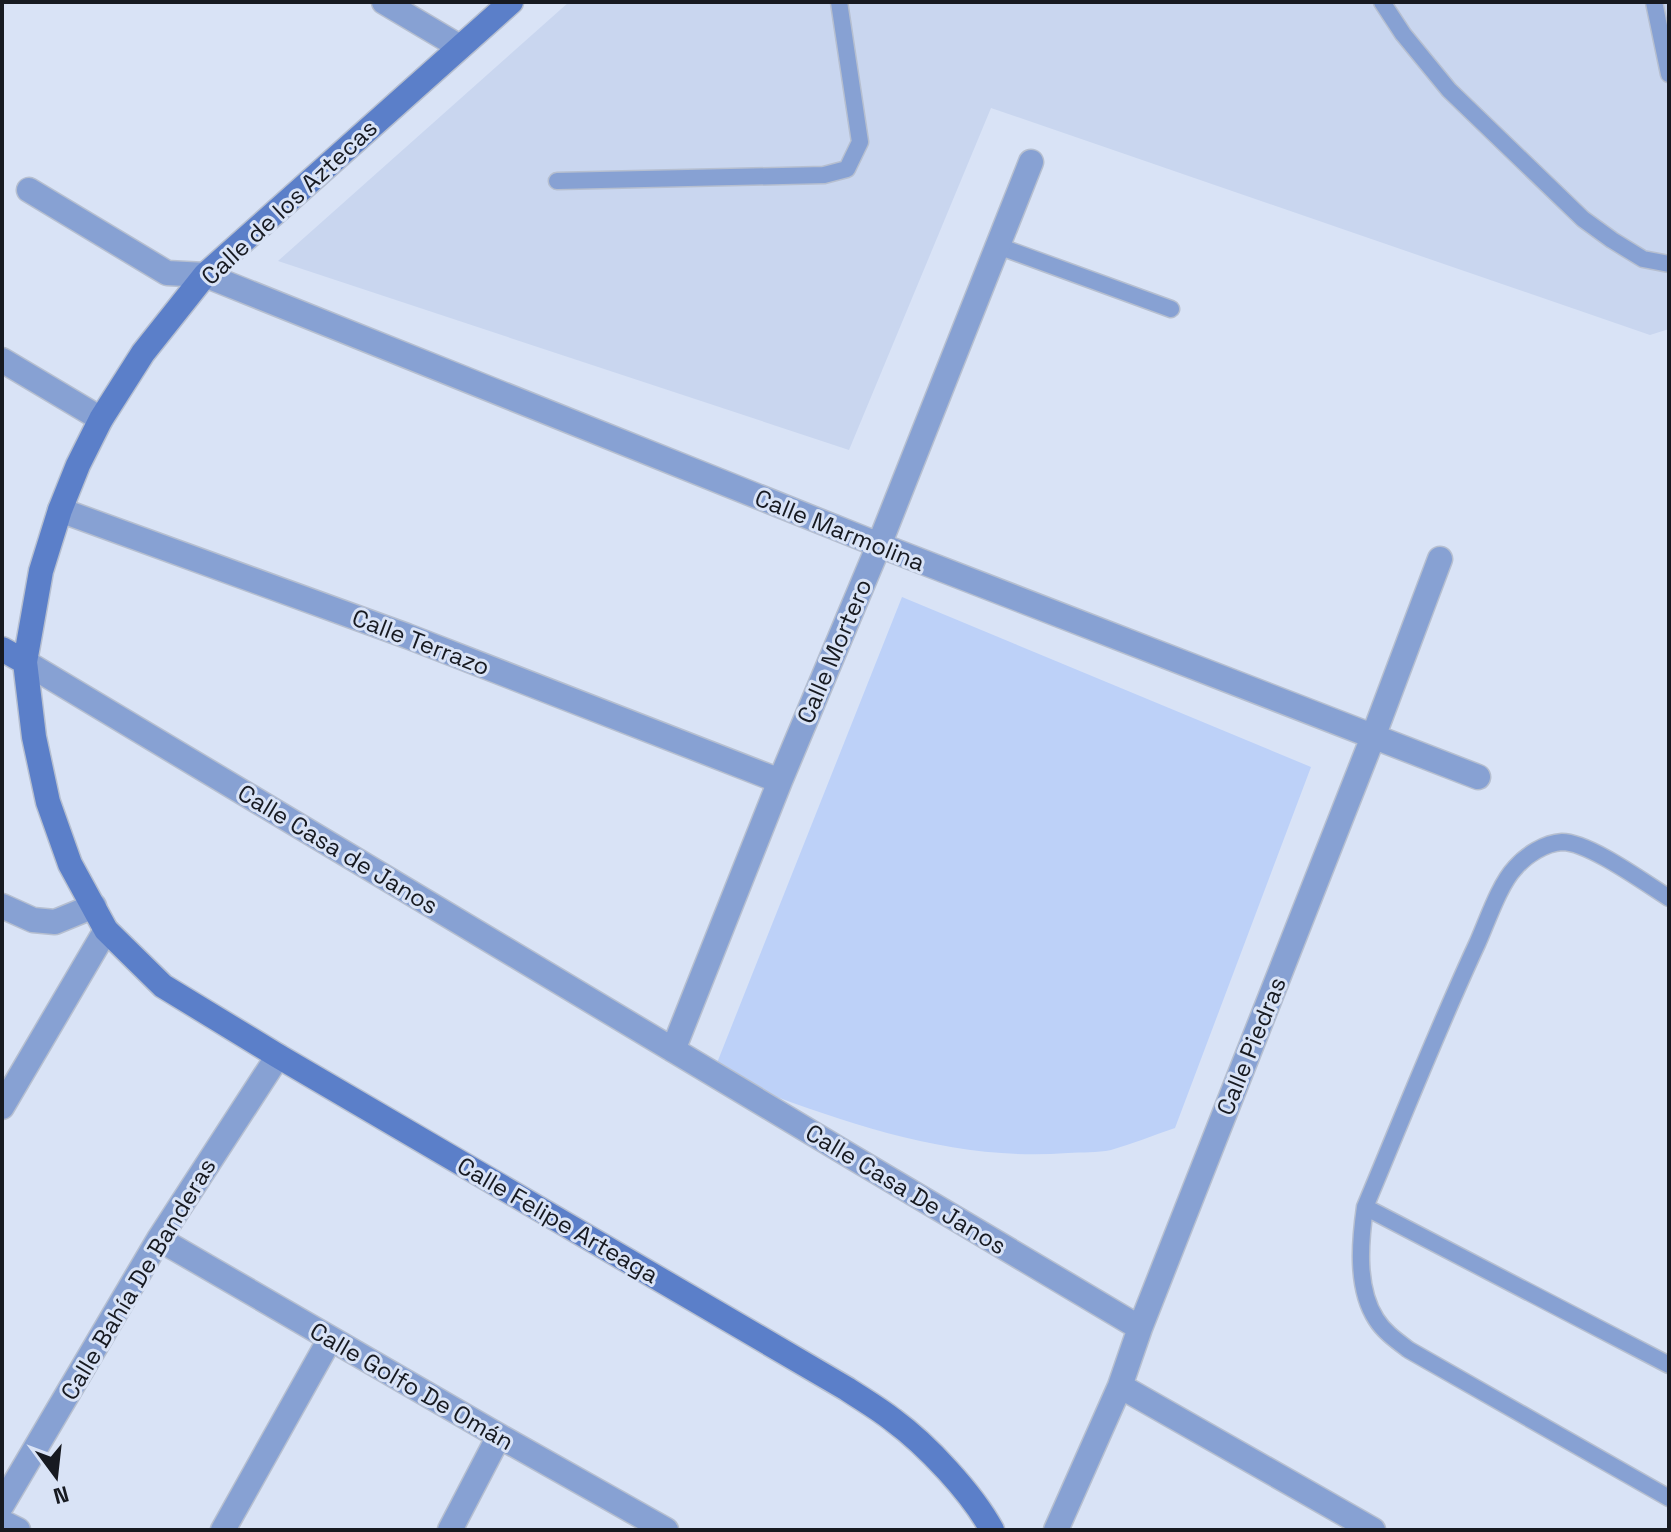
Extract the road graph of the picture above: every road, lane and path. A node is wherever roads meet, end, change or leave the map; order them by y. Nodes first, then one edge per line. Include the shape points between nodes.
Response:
1 (384, 2) edge
2 (511, 2) edge
3 (839, 2) edge
4 (1382, 2) edge
5 (1654, 2) edge
6 (460, 47) junction
7 (1669, 74) edge
8 (1031, 162) dead end
9 (557, 181) dead end
10 (29, 190) dead end
11 (998, 246) junction
12 (1669, 264) edge
13 (205, 275) junction
14 (1171, 309) dead end
15 (2, 360) edge
16 (101, 419) junction
17 (60, 510) junction
18 (879, 545) junction
19 (1440, 559) dead end
20 (2, 649) edge
21 (25, 662) junction
22 (1373, 737) junction
23 (1478, 777) dead end
24 (780, 781) junction
25 (1669, 898) edge
26 (2, 906) edge
27 (94, 906) junction
28 (106, 930) junction
29 (673, 1050) junction
30 (278, 1056) junction
31 (2, 1107) edge
32 (1365, 1207) junction
33 (159, 1239) junction
34 (1140, 1328) junction
35 (330, 1339) junction
36 (1669, 1365) edge
37 (1120, 1386) junction
38 (499, 1436) junction
39 (1669, 1498) edge
40 (2, 1505) edge
41 (2, 1522) edge
42 (18, 1530) edge
43 (223, 1530) edge
44 (450, 1530) edge
45 (666, 1530) edge
46 (992, 1530) edge
47 (1056, 1530) edge
48 (1373, 1530) edge

1 - 6 street
2 - 6 main road, Calle de los Aztecas
3 - 9 lane via 860,142 847,169 824,175
4 - 12 lane via 1449,90 1583,219 1643,259
5 - 7 lane
6 - 13 main road, Calle de los Aztecas
8 - 11 street, Calle Mortero
10 - 13 street, Calle Marmolina via 167,273
11 - 14 lane
11 - 18 street, Calle Mortero
13 - 16 main road, Calle de los Aztecas via 143,353
13 - 18 street, Calle Marmolina
15 - 16 street
16 - 17 main road, Calle de los Aztecas
17 - 21 main road, Calle de los Aztecas via 41,571
17 - 24 street, Calle Terrazo via 407,636
18 - 22 street, Calle Marmolina
18 - 24 street, Calle Mortero
19 - 22 street, Calle Piedras
20 - 21 main road, Calle Casa de Janos
21 - 27 main road, Calle de los Aztecas via 48,802 70,864
21 - 29 street, Calle Casa de Janos
22 - 23 street, Calle Marmolina
22 - 34 street, Calle Piedras
24 - 29 street, Calle Mortero
25 - 32 lane via 1604,858 1562,842 1529,855 1513,869
26 - 27 street via 33,920 55,922
27 - 28 main road, Calle de los Aztecas
28 - 30 main road, Calle Felipe Arteaga via 163,986
28 - 31 street
29 - 34 street, Calle Casa De Janos
30 - 33 street, Calle Bahía De Banderas
30 - 46 main road, Calle Felipe Arteaga via 847,1389 895,1421 931,1454
32 - 36 lane
32 - 39 lane via 1364,1284 1376,1319 1390,1335
33 - 35 street, Calle Golfo De Omán
33 - 40 street, Calle Bahía De Banderas
34 - 37 street, Calle Piedras
35 - 38 street, Calle Golfo De Omán
35 - 43 street
37 - 47 street, Calle Piedras
37 - 48 street
38 - 44 street
38 - 45 street, Calle Golfo De Omán
41 - 42 street

